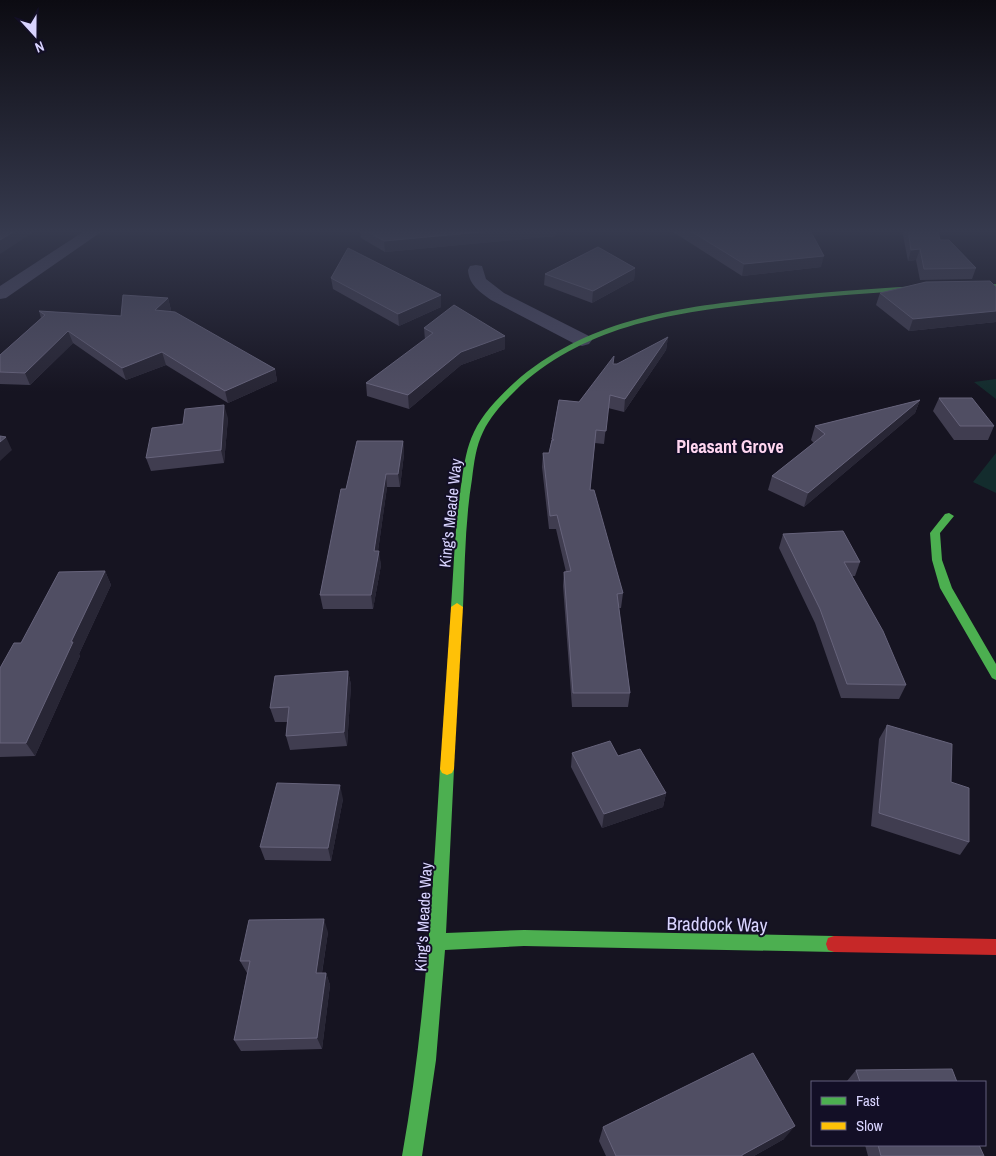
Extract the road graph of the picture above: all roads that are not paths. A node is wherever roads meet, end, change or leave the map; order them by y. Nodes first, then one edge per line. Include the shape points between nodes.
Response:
1 (15, 284) edge
2 (482, 284) edge
3 (996, 286) edge
4 (0, 294) edge
5 (582, 340) junction
6 (949, 516) dead end
7 (996, 675) edge
8 (438, 942) junction
9 (996, 947) edge
10 (412, 1156) edge

1 - 4 street
2 - 5 street via 506,301
3 - 5 street, King's Meade Way via 883,288 705,307 658,315
5 - 8 street, King's Meade Way via 546,358 519,382 496,406 476,437 467,480 454,638
6 - 7 street via 935,533 937,560 946,588
8 - 9 street, Braddock Way via 524,938
8 - 10 street, King's Meade Way via 432,1035

